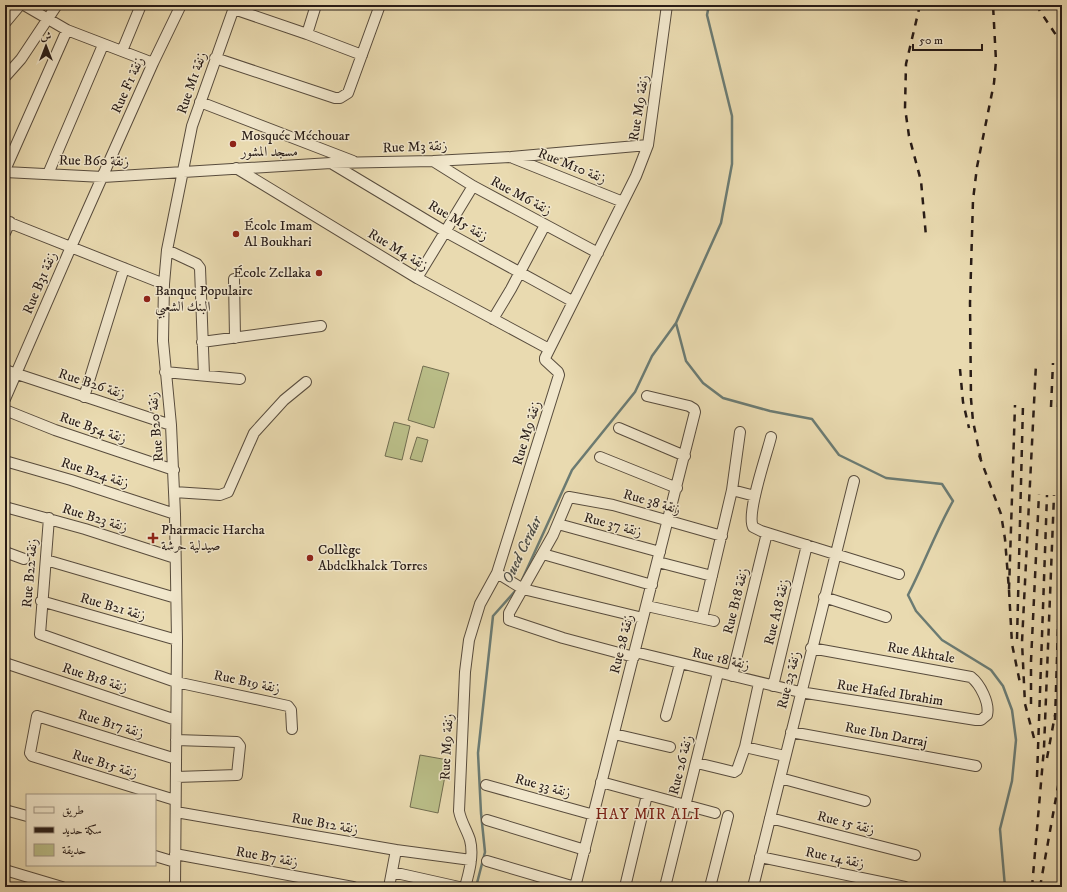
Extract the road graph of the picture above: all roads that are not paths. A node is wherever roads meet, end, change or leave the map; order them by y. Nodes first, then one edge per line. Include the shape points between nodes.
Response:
1 (20, 5) edge
2 (24, 5) edge
3 (57, 5) edge
4 (141, 5) edge
5 (181, 5) edge
6 (316, 5) edge
7 (380, 5) edge
8 (667, 5) edge
9 (234, 7) edge
10 (48, 21) junction
11 (5, 23) edge
12 (67, 30) junction
13 (307, 34) junction
14 (103, 45) junction
15 (122, 51) junction
16 (362, 55) junction
17 (215, 58) junction
18 (153, 63) junction
19 (5, 77) edge
20 (200, 102) junction
21 (648, 145) junction
22 (511, 157) junction
23 (433, 161) junction
24 (331, 163) junction
25 (358, 163) junction
26 (236, 168) junction
27 (5, 171) edge
28 (183, 172) junction
29 (48, 174) junction
30 (103, 177) junction
31 (473, 186) junction
32 (623, 202) junction
33 (7, 222) edge
34 (545, 225) junction
35 (446, 232) junction
36 (5, 234) edge
37 (71, 247) junction
38 (167, 250) junction
39 (598, 253) junction
40 (124, 268) junction
41 (520, 272) junction
42 (417, 278) junction
43 (234, 279) dead end
44 (164, 284) junction
45 (572, 301) junction
46 (493, 319) junction
47 (321, 326) dead end
48 (235, 338) junction
49 (202, 342) junction
50 (549, 349) junction
51 (5, 370) edge
52 (165, 372) junction
53 (17, 374) junction
54 (204, 375) junction
55 (240, 380) dead end
56 (306, 382) dead end
57 (647, 396) dead end
58 (84, 397) junction
59 (5, 399) edge
60 (5, 410) edge
61 (171, 425) junction
62 (618, 428) dead end
63 (740, 432) dead end
64 (771, 437) dead end
65 (685, 456) junction
66 (600, 457) dead end
67 (5, 461) edge
68 (174, 470) junction
69 (854, 481) dead end
70 (677, 488) junction
71 (732, 490) junction
72 (174, 492) junction
73 (755, 496) junction
74 (5, 507) edge
75 (175, 514) junction
76 (49, 518) junction
77 (668, 521) junction
78 (558, 524) junction
79 (767, 533) junction
80 (722, 536) junction
81 (807, 545) junction
82 (5, 552) edge
83 (543, 554) junction
84 (835, 554) junction
85 (659, 557) junction
86 (24, 558) dead end
87 (175, 558) junction
88 (46, 560) junction
89 (497, 573) junction
90 (899, 574) dead end
91 (712, 576) junction
92 (652, 585) junction
93 (521, 589) junction
94 (824, 597) junction
95 (176, 598) junction
96 (41, 601) junction
97 (646, 606) junction
98 (886, 617) dead end
99 (643, 618) junction
100 (702, 618) junction
101 (714, 621) dead end
102 (177, 640) junction
103 (811, 648) junction
104 (634, 654) junction
105 (5, 664) edge
106 (680, 664) junction
107 (718, 673) junction
108 (732, 676) junction
109 (176, 682) junction
110 (759, 683) junction
111 (773, 686) junction
112 (800, 692) junction
113 (37, 716) joint
114 (666, 716) dead end
115 (176, 720) junction
116 (976, 720) joint
117 (292, 729) dead end
118 (791, 732) junction
119 (614, 734) junction
120 (176, 740) junction
121 (745, 746) junction
122 (670, 747) dead end
123 (785, 756) junction
124 (176, 759) junction
125 (697, 763) junction
126 (976, 766) dead end
127 (176, 776) junction
128 (780, 778) junction
129 (601, 782) junction
130 (486, 785) dead end
131 (156, 794) edge
132 (156, 794) edge
133 (647, 795) junction
134 (175, 800) junction
135 (865, 801) dead end
136 (686, 806) junction
137 (5, 810) edge
138 (176, 812) junction
139 (715, 813) dead end
140 (594, 815) junction
141 (26, 816) edge
142 (728, 816) dead end
143 (770, 818) junction
144 (487, 820) dead end
145 (396, 850) junction
146 (585, 850) junction
147 (915, 855) dead end
148 (156, 856) edge
149 (760, 857) junction
150 (175, 858) junction
151 (471, 860) junction
152 (487, 861) dead end
153 (5, 870) edge
154 (392, 872) junction
155 (62, 887) edge
156 (176, 887) edge
157 (353, 887) edge
158 (389, 887) edge
159 (459, 887) edge
160 (465, 887) edge
161 (575, 887) edge
162 (625, 887) edge
163 (665, 887) edge
164 (710, 887) edge
165 (752, 887) edge
166 (905, 887) edge

1 - 11 street
2 - 10 street
3 - 10 street
4 - 15 street
5 - 18 street, Rue F1 زنقة
6 - 13 street
7 - 16 street
8 - 21 street, Rue M9 زنقة
9 - 13 street
9 - 17 street, Rue M1 زنقة
10 - 12 street
10 - 19 street
12 - 14 street
12 - 27 street
13 - 16 street
14 - 15 street
14 - 29 street
15 - 18 street
16 - 17 street via 348,93 340,98
17 - 20 street, Rue M1 زنقة
18 - 30 street, Rue F1 زنقة
20 - 25 street
20 - 28 street, Rue M1 زنقة via 192,126
21 - 22 street, Rue M3 زنقة
21 - 32 street, Rue M9 زنقة
22 - 23 street, Rue M3 زنقة
22 - 32 street, Rue M10 زنقة
23 - 25 street, Rue M3 زنقة
23 - 31 street, Rue M6 زنقة
24 - 25 street, Rue M3 زنقة
24 - 26 street, Rue M3 زنقة
24 - 35 street, Rue M5 زنقة
26 - 28 street, Rue M3 زنقة
26 - 42 street, Rue M4 زنقة
27 - 29 street, Rue B60 زنقة
28 - 30 street, Rue B60 زنقة
28 - 38 street, Rue B20 زنقة
29 - 30 street, Rue B60 زنقة
30 - 37 street, Rue B31 زنقة
31 - 34 street, Rue M6 زنقة
31 - 35 street
32 - 39 street, Rue M9 زنقة
33 - 36 street
33 - 37 street
34 - 39 street, Rue M6 زنقة
34 - 41 street
35 - 41 street, Rue M5 زنقة
35 - 42 street
37 - 40 street
37 - 53 street, Rue B31 زنقة
38 - 44 street, Rue B20 زنقة
38 - 49 street via 197,264 200,268
39 - 45 street, Rue M9 زنقة
40 - 44 street
40 - 58 street
41 - 45 street, Rue M5 زنقة
41 - 46 street
42 - 46 street, Rue M4 زنقة
43 - 48 street
44 - 52 street, Rue B20 زنقة
45 - 50 street, Rue M9 زنقة
46 - 50 street, Rue M4 زنقة
47 - 48 street
48 - 49 street
49 - 54 street
50 - 89 street, Rue M9 زنقة via 545,360 559,376
51 - 53 street, Rue B26 زنقة
52 - 54 street
52 - 61 street, Rue B20 زنقة
53 - 58 street, Rue B26 زنقة
53 - 59 street, Rue B31 زنقة
54 - 55 street
56 - 72 street via 284,400 254,433 228,492 220,495
57 - 65 street, Rue 28 زنقة via 693,408 695,412
58 - 61 street, Rue B26 زنقة
60 - 68 street, Rue B54 زنقة via 55,430
61 - 68 street, Rue B20 زنقة
62 - 65 street
63 - 71 street
64 - 73 street
65 - 70 street, Rue 28 زنقة
66 - 70 street
67 - 75 street, Rue B24 زنقة
68 - 72 street, Rue B20 زنقة
69 - 84 street, Rue 23 زنقة
70 - 77 street, Rue 28 زنقة
71 - 73 street
71 - 80 street
72 - 75 street, Rue B20 زنقة
73 - 79 street via 752,526
74 - 76 street, Rue B23 زنقة
75 - 87 street, Rue B20 زنقة
76 - 87 street, Rue B23 زنقة
76 - 88 street, Rue B22 زنقة
77 - 78 street, Rue 38 زنقة via 570,496
77 - 80 street, Rue 38 زنقة
77 - 85 street, Rue 28 زنقة
78 - 83 street
78 - 85 street, Rue 37 زنقة
79 - 81 street
79 - 108 street, Rue B18 زنقة
80 - 91 street
81 - 84 street
81 - 111 street, Rue A18 زنقة
82 - 86 street
83 - 92 street
83 - 93 street
84 - 90 street
84 - 94 street, Rue 23 زنقة
85 - 91 street, Rue 37 زنقة
85 - 92 street, Rue 28 زنقة
87 - 95 street, Rue B20 زنقة
88 - 95 street
88 - 96 street, Rue B22 زنقة
89 - 93 street
89 - 151 street, Rue M9 زنقة via 475,618 465,672 459,811 460,820 470,841
91 - 100 street
92 - 97 street, Rue 28 زنقة
93 - 99 street
93 - 104 street, Rue 18 زنقة via 509,613 510,621 563,638
94 - 98 street
94 - 103 street, Rue 23 زنقة
95 - 102 street, Rue B20 زنقة
96 - 102 street, Rue B21 زنقة
96 - 109 street, Rue B22 زنقة via 41,635
97 - 99 street, Rue 28 زنقة
97 - 100 street
99 - 104 street, Rue 28 زنقة
100 - 101 street
102 - 109 street, Rue B20 زنقة
103 - 112 street, Rue 23 زنقة
103 - 116 street, Rue Akhtale via 970,677 984,696 988,708 987,715 981,720
104 - 106 street, Rue 18 زنقة
104 - 119 street, Rue 28 زنقة
105 - 115 street, Rue B18 زنقة
106 - 107 street, Rue 18 زنقة
106 - 114 street
107 - 108 street, Rue 18 زنقة
107 - 125 street, Rue 26 زنقة
108 - 110 street, Rue 18 زنقة
109 - 115 street, Rue B20 زنقة
109 - 117 street, Rue B19 زنقة via 288,706 291,710
110 - 111 street, Rue 18 زنقة
110 - 121 street
111 - 112 street, Rue 18 زنقة
112 - 116 street, Rue Hafed Ibrahim
112 - 118 street, Rue 23 زنقة
113 - 124 street, Rue B17 زنقة
113 - 131 street, Rue B15 زنقة via 32,756
115 - 120 street, Rue B20 زنقة
118 - 123 street, Rue 23 زنقة
118 - 126 street, Rue Ibn Darraj
119 - 122 street
119 - 129 street, Rue 28 زنقة
120 - 124 street, Rue B20 زنقة
120 - 127 street via 236,742 240,746 237,776
121 - 123 street
121 - 125 street via 734,772
123 - 128 street, Rue 23 زنقة
124 - 127 street, Rue B20 زنقة
125 - 136 street, Rue 26 زنقة
127 - 134 street, Rue B20 زنقة
128 - 135 street
128 - 143 street, Rue 23 زنقة
129 - 133 street
129 - 140 street, Rue 28 زنقة
130 - 140 street, Rue 33 زنقة
132 - 134 street, Rue B15 زنقة
133 - 136 street
133 - 162 street
134 - 138 street, Rue B20 زنقة
136 - 139 street
136 - 163 street, Rue 26 زنقة
137 - 141 street
138 - 145 street, Rue B12 زنقة
138 - 150 street, Rue B20 زنقة
140 - 146 street, Rue 28 زنقة
142 - 164 street
143 - 147 street, Rue 15 زنقة
143 - 149 street, Rue 23 زنقة
144 - 146 street
145 - 151 street, Rue B12 زنقة
145 - 154 street
146 - 161 street, Rue 28 زنقة
148 - 150 street, Rue B7 زنقة
149 - 165 street, Rue 23 زنقة
149 - 166 street, Rue 14 زنقة
150 - 156 street, Rue B20 زنقة
150 - 157 street, Rue B7 زنقة
151 - 160 street, Rue M9 زنقة
152 - 161 street
153 - 155 street
154 - 158 street
154 - 159 street

